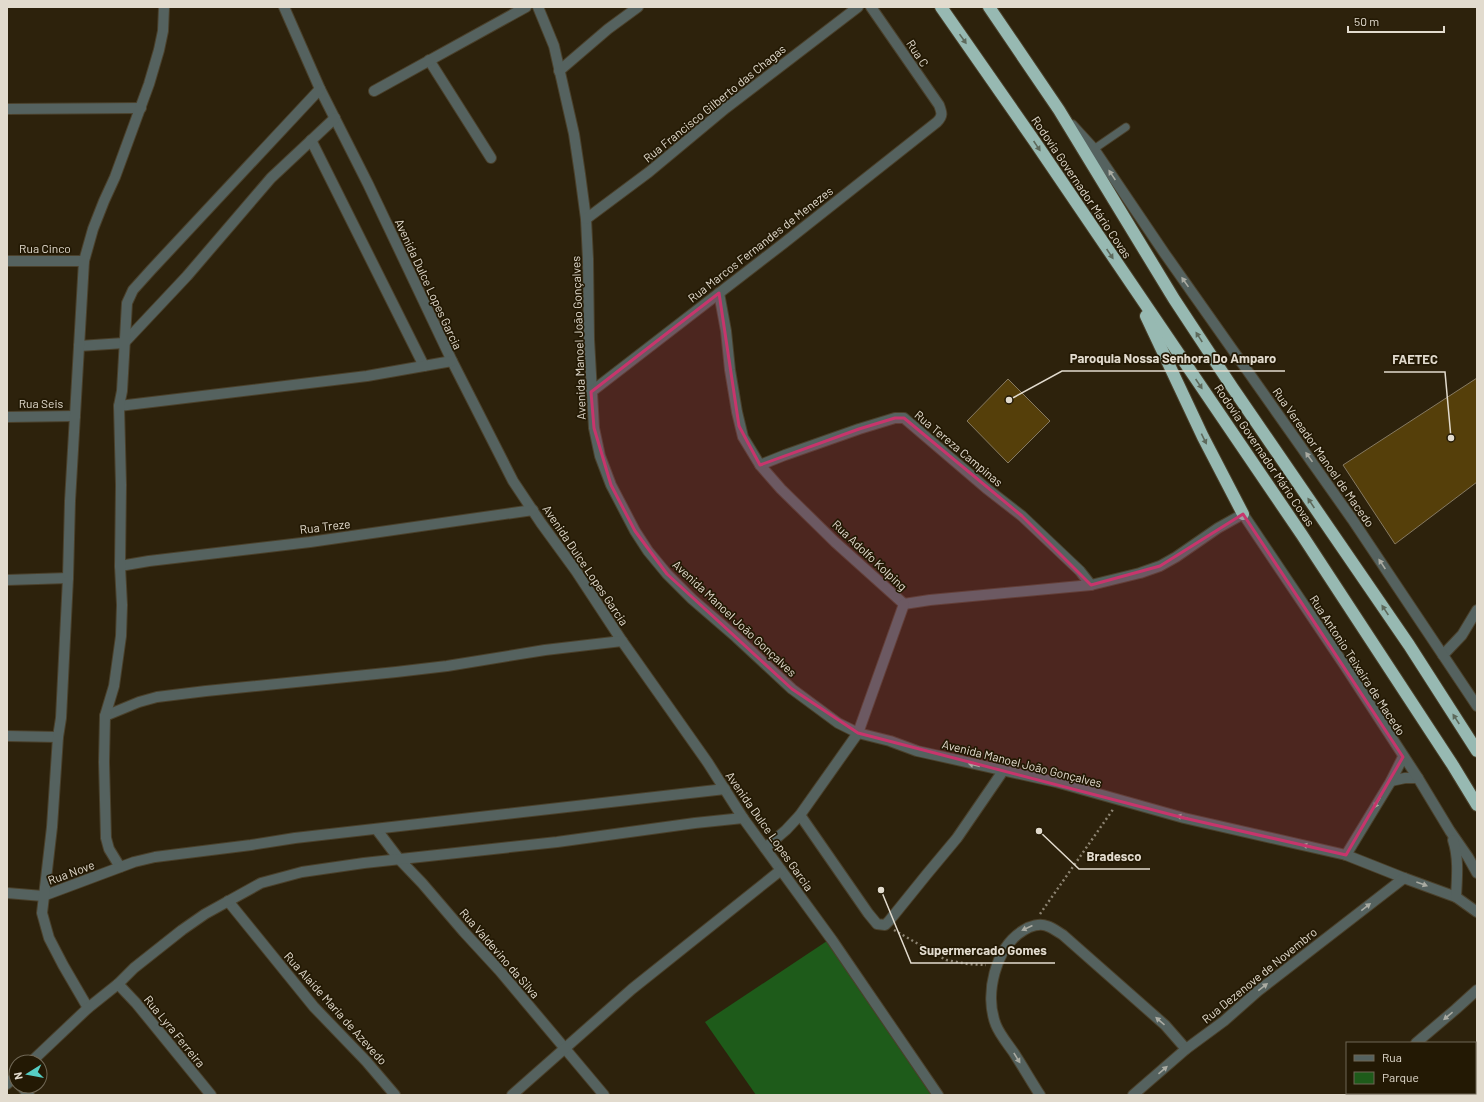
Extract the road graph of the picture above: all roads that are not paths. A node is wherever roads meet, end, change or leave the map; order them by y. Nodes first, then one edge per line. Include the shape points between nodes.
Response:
1 (164, 7) edge
2 (284, 7) edge
3 (526, 7) edge
4 (538, 7) edge
5 (638, 7) edge
6 (858, 7) edge
7 (871, 7) edge
8 (941, 7) edge
9 (989, 7) edge
10 (429, 60) junction
11 (559, 71) junction
12 (320, 89) junction
13 (374, 91) dead end
14 (141, 108) junction
15 (7, 109) edge
16 (1059, 110) junction
17 (942, 115) joint
18 (335, 118) junction
19 (1126, 127) dead end
20 (310, 140) junction
21 (1094, 149) junction
22 (491, 158) dead end
23 (586, 219) junction
24 (7, 261) edge
25 (84, 261) junction
26 (1134, 289) junction
27 (719, 293) junction
28 (124, 343) junction
29 (79, 346) junction
30 (452, 361) junction
31 (424, 366) junction
32 (591, 392) junction
33 (119, 406) junction
34 (75, 416) junction
35 (7, 417) edge
36 (760, 465) junction
37 (533, 510) junction
38 (1243, 514) junction
39 (120, 566) junction
40 (68, 578) junction
41 (7, 580) edge
42 (1091, 585) junction
43 (904, 604) junction
44 (1477, 610) edge
45 (622, 641) junction
46 (1443, 655) junction
47 (1477, 706) edge
48 (105, 716) junction
49 (858, 733) junction
50 (7, 736) edge
51 (58, 737) junction
52 (1477, 751) edge
53 (1403, 757) junction
54 (1002, 771) junction
55 (1418, 778) junction
56 (1391, 781) junction
57 (725, 789) junction
58 (1477, 805) edge
59 (800, 815) junction
60 (743, 818) junction
61 (377, 830) junction
62 (1450, 831) junction
63 (765, 848) junction
64 (1346, 855) junction
65 (399, 859) junction
66 (120, 867) junction
67 (781, 870) junction
68 (1477, 873) edge
69 (1404, 878) junction
70 (7, 893) edge
71 (43, 896) junction
72 (1456, 897) junction
73 (228, 901) junction
74 (1477, 912) edge
75 (118, 984) junction
76 (1477, 990) edge
77 (88, 1008) junction
78 (1417, 1042) edge
79 (563, 1048) junction
80 (1186, 1050) junction
81 (39, 1054) edge
82 (211, 1095) edge
83 (395, 1095) edge
84 (512, 1095) edge
85 (604, 1095) edge
86 (938, 1095) edge
87 (1040, 1095) edge
88 (1133, 1095) edge

1 - 14 street via 159,50
2 - 12 street, Avenida Dulce Lopes Garcia
3 - 10 street
4 - 11 street, Avenida Manoel João Gonçalves via 554,46
5 - 11 street
6 - 23 street, Rua Francisco Gilberto das Chagas
7 - 17 street, Rua C via 935,100
8 -> 26 highway, Rodovia Governador Mário Covas
9 - 16 highway, Rodovia Governador Mário Covas
10 - 13 street
10 - 22 street
11 - 23 street, Avenida Manoel João Gonçalves via 574,134
12 - 18 street, Avenida Dulce Lopes Garcia
12 - 28 street via 133,290 127,303
14 - 15 street
14 - 25 street via 104,201
16 - 21 street, Rua Vereador Manoel de Macedo
52 -> 16 highway, Rodovia Governador Mário Covas via 1409,645 1207,349
17 - 27 street, Rua Marcos Fernandes de Menezes via 937,122
18 - 20 street
18 - 30 street, Avenida Dulce Lopes Garcia
19 - 21 lane
20 - 28 street via 271,178 187,276
20 - 31 street
46 -> 21 street, Rua Vereador Manoel de Macedo
23 - 32 street, Avenida Manoel João Gonçalves
24 - 25 street, Rua Cinco
25 - 29 street
26 -> 38 highway via 1203,437
26 -> 58 highway, Rodovia Governador Mário Covas via 1302,534
27 - 32 street, Rua Marcos Fernandes de Menezes
27 - 36 street, Rua Adolfo Kolping via 739,426
28 - 29 street
28 - 33 street
29 - 34 street
30 - 31 street
30 - 37 street, Avenida Dulce Lopes Garcia via 513,481
31 - 33 street via 367,376
32 - 49 street, Avenida Manoel João Gonçalves via 594,428 600,456 622,508 648,551 692,599 792,689 838,723
33 - 39 street
34 - 35 street, Rua Seis
34 - 40 street
36 - 42 street, Rua Tereza Campinas via 859,429 895,418 904,418 1022,516 1080,571
36 - 43 street, Rua Adolfo Kolping via 835,542
37 - 39 street, Rua Treze
37 - 45 street, Avenida Dulce Lopes Garcia
38 - 42 street, Rua Adolfo Kolping via 1160,566
38 - 53 street, Rua Antonio Teixeira de Macedo
39 - 48 street via 121,636 114,686
40 - 41 street
40 - 51 street
42 - 43 street, Rua Adolfo Kolping
43 - 49 street
44 - 46 street via 1462,635
45 - 48 street via 447,666 156,697
45 - 57 street, Avenida Dulce Lopes Garcia
46 - 47 street, Rua Vereador Manoel de Macedo
48 - 66 street via 106,838
54 -> 49 street, Avenida Manoel João Gonçalves via 917,751
49 - 59 street
50 - 51 street
51 - 71 street via 47,881
53 - 55 street, Rua Antonio Teixeira de Macedo
53 - 56 street
54 - 59 street via 957,838 885,925 877,924 868,913
64 -> 54 street, Avenida Manoel João Gonçalves via 1184,818 1056,782
55 - 56 street
55 - 62 street, Rua Antonio Teixeira de Macedo
56 -> 64 street
57 - 60 street, Avenida Dulce Lopes Garcia
57 - 61 street, Rua Nove
59 - 63 street
60 - 63 street, Avenida Dulce Lopes Garcia
60 - 65 street
61 - 65 street, Rua Valdevino da Silva
61 - 66 street, Rua Nove via 167,855
62 - 68 street
62 - 72 street via 1456,849
63 - 67 street, Avenida Dulce Lopes Garcia
64 - 69 street, Avenida Manoel João Gonçalves
65 - 73 street via 284,876 261,883
65 - 79 street, Rua Valdevino da Silva via 498,970
66 - 71 street, Rua Nove
67 - 79 street
67 - 86 street, Avenida Dulce Lopes Garcia
69 -> 72 street, Avenida Manoel João Gonçalves
80 -> 69 street, Rua Dezenove de Novembro
70 - 71 street, Rua Nove
71 - 77 street via 42,913 49,938
72 - 74 street, Avenida Manoel João Gonçalves
73 - 75 street via 182,930
73 - 83 street, Rua Alaide Maria de Azevedo via 314,1007
75 - 77 street
75 - 82 street, Rua Lyra Ferreira
76 -> 78 street
77 - 81 street
79 - 84 street
79 - 85 street, Rua Valdevino da Silva
80 -> 87 street via 1164,1025 1063,936 1047,926 1031,926 1012,939 996,965 992,1005 996,1025
88 -> 80 street, Rua Dezenove de Novembro

